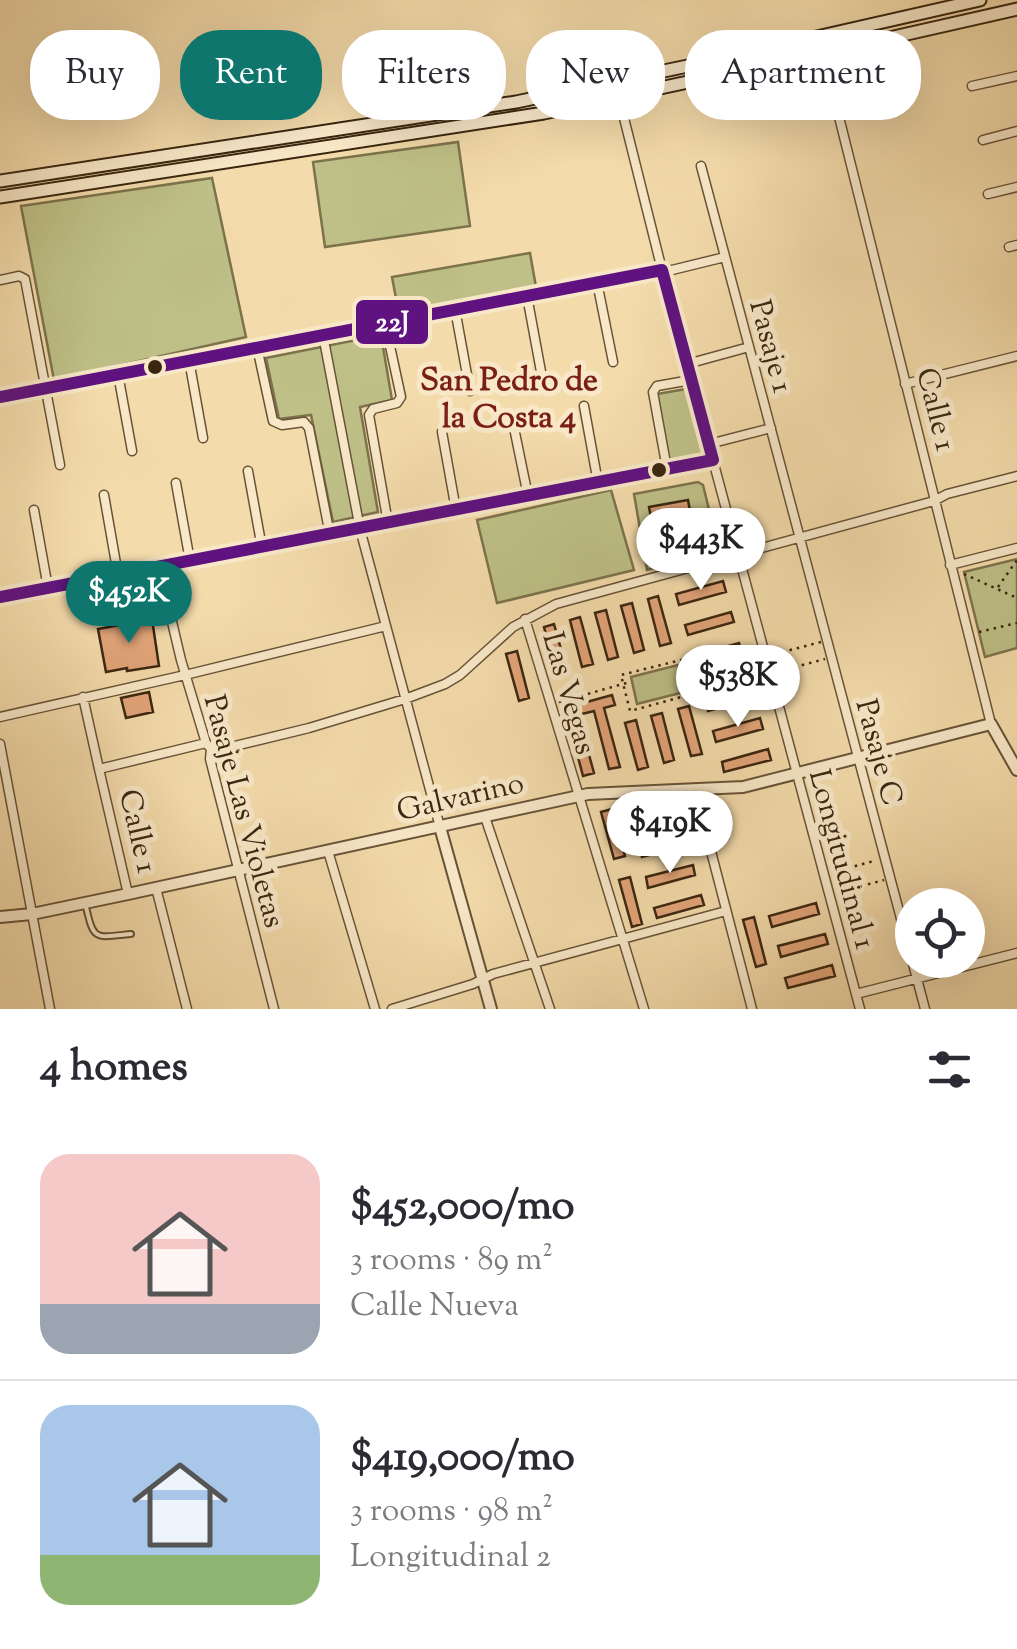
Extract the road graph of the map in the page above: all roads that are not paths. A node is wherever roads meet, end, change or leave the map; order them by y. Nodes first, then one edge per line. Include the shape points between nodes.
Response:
1 (980, 0) edge
2 (1017, 9) edge
3 (921, 31) edge
4 (665, 71) edge
5 (1017, 76) edge
6 (972, 86) dead end
7 (526, 99) edge
8 (526, 116) edge
9 (624, 120) edge
10 (839, 120) edge
11 (1017, 131) edge
12 (281, 138) junction
13 (983, 140) dead end
14 (283, 154) junction
15 (701, 166) dead end
16 (0, 181) edge
17 (1017, 186) edge
18 (988, 194) dead end
19 (2, 197) edge
20 (725, 257) junction
21 (662, 270) junction
22 (0, 280) edge
23 (597, 282) junction
24 (526, 296) junction
25 (455, 309) junction
26 (385, 323) junction
27 (322, 335) junction
28 (257, 347) junction
29 (749, 347) junction
30 (1017, 356) edge
31 (190, 360) junction
32 (613, 362) dead end
33 (687, 364) junction
34 (118, 374) junction
35 (542, 377) dead end
36 (692, 380) junction
37 (905, 384) junction
38 (45, 388) junction
39 (470, 390) dead end
40 (0, 397) edge
41 (584, 406) dead end
42 (512, 418) dead end
43 (771, 428) junction
44 (442, 432) dead end
45 (204, 438) dead end
46 (708, 444) junction
47 (132, 450) dead end
48 (713, 460) junction
49 (60, 464) dead end
50 (667, 469) junction
51 (248, 471) dead end
52 (1017, 476) edge
53 (598, 482) junction
54 (176, 483) dead end
55 (104, 495) dead end
56 (528, 496) junction
57 (934, 502) junction
58 (34, 510) dead end
59 (456, 510) junction
60 (388, 524) junction
61 (360, 529) junction
62 (330, 534) junction
63 (800, 538) junction
64 (262, 548) junction
65 (1017, 548) edge
66 (738, 555) junction
67 (190, 561) junction
68 (950, 564) junction
69 (159, 567) junction
70 (118, 575) junction
71 (48, 588) junction
72 (0, 597) edge
73 (525, 619) junction
74 (386, 626) junction
75 (185, 675) junction
76 (83, 697) junction
77 (406, 699) junction
78 (0, 717) edge
79 (991, 724) junction
80 (0, 744) edge
81 (208, 746) junction
82 (858, 758) junction
83 (100, 768) junction
84 (1017, 770) edge
85 (797, 774) junction
86 (695, 790) junction
87 (577, 796) junction
88 (484, 817) junction
89 (440, 827) junction
90 (328, 851) junction
91 (239, 870) junction
92 (156, 888) junction
93 (128, 894) junction
94 (895, 897) edge
95 (85, 903) junction
96 (726, 912) junction
97 (32, 914) junction
98 (0, 917) edge
99 (131, 934) dead end
100 (622, 939) junction
101 (1017, 953) edge
102 (985, 961) edge
103 (535, 963) junction
104 (917, 978) joint
105 (482, 980) junction
106 (856, 994) junction
107 (50, 1009) edge
108 (188, 1009) edge
109 (274, 1009) edge
110 (375, 1009) edge
111 (392, 1009) edge
112 (491, 1009) edge
113 (550, 1009) edge
114 (644, 1009) edge
115 (752, 1009) edge
116 (860, 1009) edge
117 (926, 1009) edge

1 - 4 main road
2 - 3 main road
5 - 6 street
7 - 12 main road
8 - 14 main road
9 - 21 street, Longitudinal 1
10 - 37 street, Calle 1
11 - 13 street
12 - 14 main road
12 - 16 main road
14 - 19 main road
15 - 20 street, Pasaje 1
17 - 18 street
20 - 21 street
20 - 29 street, Pasaje 1
21 - 23 street
21 - 33 street, Longitudinal 1
22 - 38 street via 25,279
23 - 24 street
23 - 32 street
24 - 25 street
24 - 35 street
25 - 26 street
25 - 39 street
26 - 27 street
26 - 60 street via 401,398 368,415
27 - 28 street
27 - 61 street
28 - 31 street
28 - 62 street via 272,421 301,421 310,428
29 - 33 street
29 - 43 street, Pasaje 1
30 - 37 street
31 - 34 street
31 - 45 street
33 - 36 street, Longitudinal 1
34 - 38 street
34 - 47 street
36 - 46 street, Longitudinal 1
36 - 50 street via 653,392
37 - 57 street, Calle 1
38 - 40 street
38 - 49 street
41 - 53 street
42 - 56 street
43 - 46 street
43 - 63 street, Pasaje 1
44 - 59 street
46 - 48 street, Longitudinal 1
48 - 50 street
48 - 66 street, Longitudinal 1
50 - 53 street
51 - 64 street
52 - 57 street, Calle 1
53 - 56 street
54 - 67 street
55 - 70 street
56 - 59 street
57 - 63 street, Calle 1
57 - 68 street, Calle 1
58 - 71 street
59 - 60 street
60 - 61 street
61 - 62 street
61 - 74 street
62 - 64 street
63 - 66 street, Calle 1
63 - 82 street, Pasaje C
64 - 67 street
65 - 68 street
66 - 73 street, Calle 1 via 556,604
66 - 85 street, Longitudinal 1
67 - 69 street
68 - 79 street, Calle 1
69 - 70 street
69 - 75 street, Pasaje Las Violetas
70 - 71 street
71 - 72 street
73 - 77 street, Calle 1 via 453,680
73 - 87 street, Las Vegas
74 - 75 street
74 - 77 street
75 - 76 street
75 - 81 street, Pasaje Las Violetas
76 - 78 street
76 - 83 street
77 - 81 street, Calle 1 via 277,736 216,750
77 - 89 street
79 - 82 street, Galvarino
79 - 84 street, Calle 1
80 - 97 street
81 - 83 street, Calle 1
81 - 91 street, Pasaje Las Violetas
82 - 85 street, Galvarino
82 - 94 street, Pasaje C
83 - 93 street, Calle 1
85 - 86 street, Galvarino
85 - 106 street, Longitudinal 1
86 - 87 street, Galvarino
86 - 96 street
87 - 88 street, Galvarino
87 - 100 street, Las Vegas
88 - 89 street, Galvarino
88 - 103 street
89 - 90 street, Galvarino
89 - 105 street
90 - 91 street, Galvarino
90 - 110 street
91 - 92 street, Galvarino
91 - 109 street, Pasaje Las Violetas
92 - 93 street, Galvarino
92 - 108 street
93 - 95 street, Galvarino
95 - 97 street, Galvarino
95 - 99 lane via 96,935
96 - 100 street
96 - 115 street
97 - 98 street, Galvarino
97 - 107 street
100 - 103 street
100 - 114 street, Las Vegas
101 - 102 street
103 - 105 street
103 - 113 street
104 - 106 street
104 - 117 street, Pasaje C
105 - 111 street
105 - 112 street
106 - 116 street, Longitudinal 1

